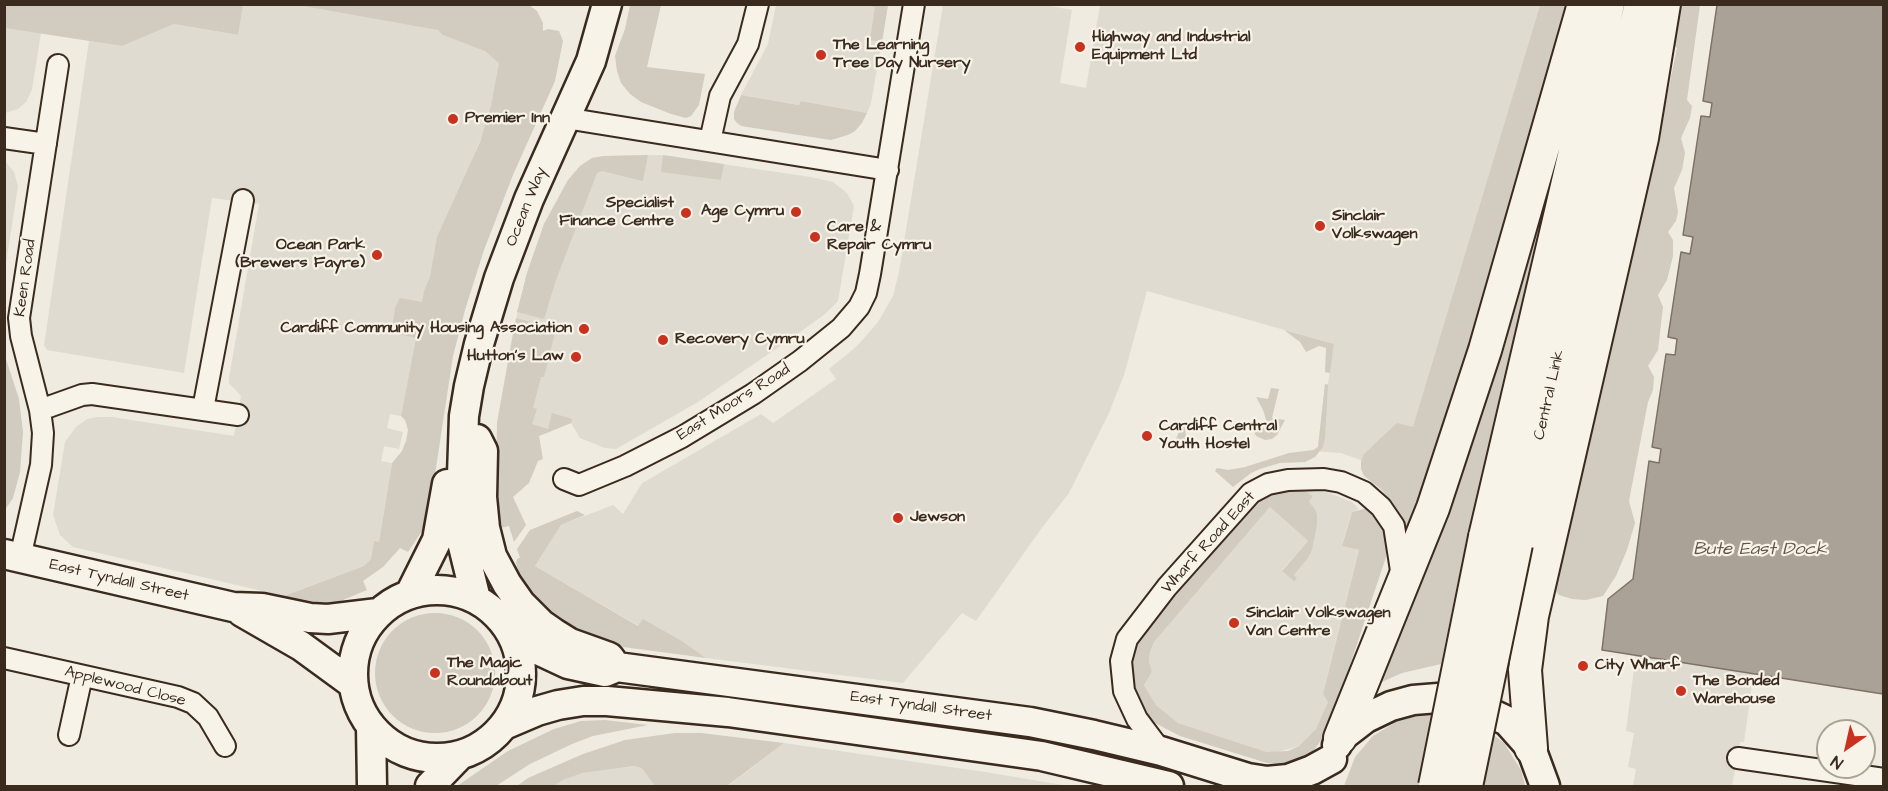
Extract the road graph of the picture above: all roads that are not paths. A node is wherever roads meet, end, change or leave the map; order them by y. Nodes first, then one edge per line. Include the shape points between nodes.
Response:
1 (607, 4) edge
2 (758, 4) edge
3 (914, 4) edge
4 (1584, 4) edge
5 (1608, 4) edge
6 (1641, 4) edge
7 (1664, 4) edge
8 (58, 65) dead end
9 (565, 118) junction
10 (4, 138) edge
11 (710, 141) junction
12 (46, 144) junction
13 (888, 170) junction
14 (243, 200) dead end
15 (203, 409) junction
16 (40, 410) junction
17 (238, 415) dead end
18 (464, 416) junction
19 (564, 479) dead end
20 (12, 556) edge
21 (1403, 583) junction
22 (410, 594) junction
23 (476, 599) junction
24 (233, 607) junction
25 (378, 613) junction
26 (510, 632) junction
27 (4, 658) edge
28 (617, 667) junction
29 (82, 676) junction
30 (353, 684) junction
31 (504, 725) junction
32 (371, 727) junction
33 (69, 735) dead end
34 (225, 746) dead end
35 (1336, 748) junction
36 (1532, 748) junction
37 (1161, 751) junction
38 (459, 756) junction
39 (1738, 758) dead end
40 (1884, 779) edge
41 (372, 786) edge
42 (430, 786) edge
43 (1170, 786) edge
44 (1324, 786) edge
45 (1435, 786) edge
46 (1467, 786) edge
47 (1545, 786) edge

1 - 9 street, Ocean Way via 591,61
2 - 11 street via 748,44 720,96
3 - 13 street, East Moors Road
4 - 21 main road via 1485,350 1433,508
5 - 45 main road, Central Link, bridge via 1485,537
6 - 46 main road, Central Link, bridge via 1516,544
7 - 36 main road via 1642,138 1532,616 1525,670
8 - 12 street, Keen Road
9 - 11 street
9 - 18 street, Ocean Way via 499,278 479,344
10 - 12 street
11 - 13 street
12 - 16 street, Keen Road via 20,318
13 - 19 street, East Moors Road via 866,293 841,328 753,394 682,437 579,485
14 - 15 street
15 - 16 street via 92,394
15 - 17 street
16 - 20 street, Keen Road via 41,465
18 - 22 street, Ocean Way via 452,442 437,540
18 - 23 street, Ocean Way via 460,534
18 - 28 street via 483,451 485,528 492,556 507,584 541,624 570,643 609,657
20 - 24 street, East Tyndall Street
21 - 35 main road
21 - 37 street, Wharf Road East via 1394,526 1364,492 1324,479 1288,480 1251,493 1167,587 1127,639 1121,661 1124,691 1137,719
22 - 23 street via 432,590
22 - 25 street
23 - 26 street via 495,613
24 - 25 street, East Tyndall Street via 328,619
24 - 30 street, East Tyndall Street via 301,646
25 - 30 street via 362,634 354,658
26 - 28 street, East Tyndall Street via 538,651 568,664 605,672
26 - 31 street via 519,655 521,680 516,704
27 - 29 street, Applewood Close
28 - 37 street, East Tyndall Street via 1030,722
29 - 33 street
29 - 34 street, Applewood Close via 194,703 208,717
30 - 32 street via 359,707
31 - 38 street via 484,744
31 - 43 street, East Tyndall Street via 558,705 607,701 759,717 1042,756
32 - 38 street via 389,744 411,754 435,759
32 - 41 street
35 - 36 street, East Tyndall Street via 1366,718 1390,706 1438,698 1467,702 1507,721
35 - 37 street, East Tyndall Street via 1312,770 1288,779 1267,781
35 - 44 street
36 - 47 street
38 - 42 street
39 - 40 street

